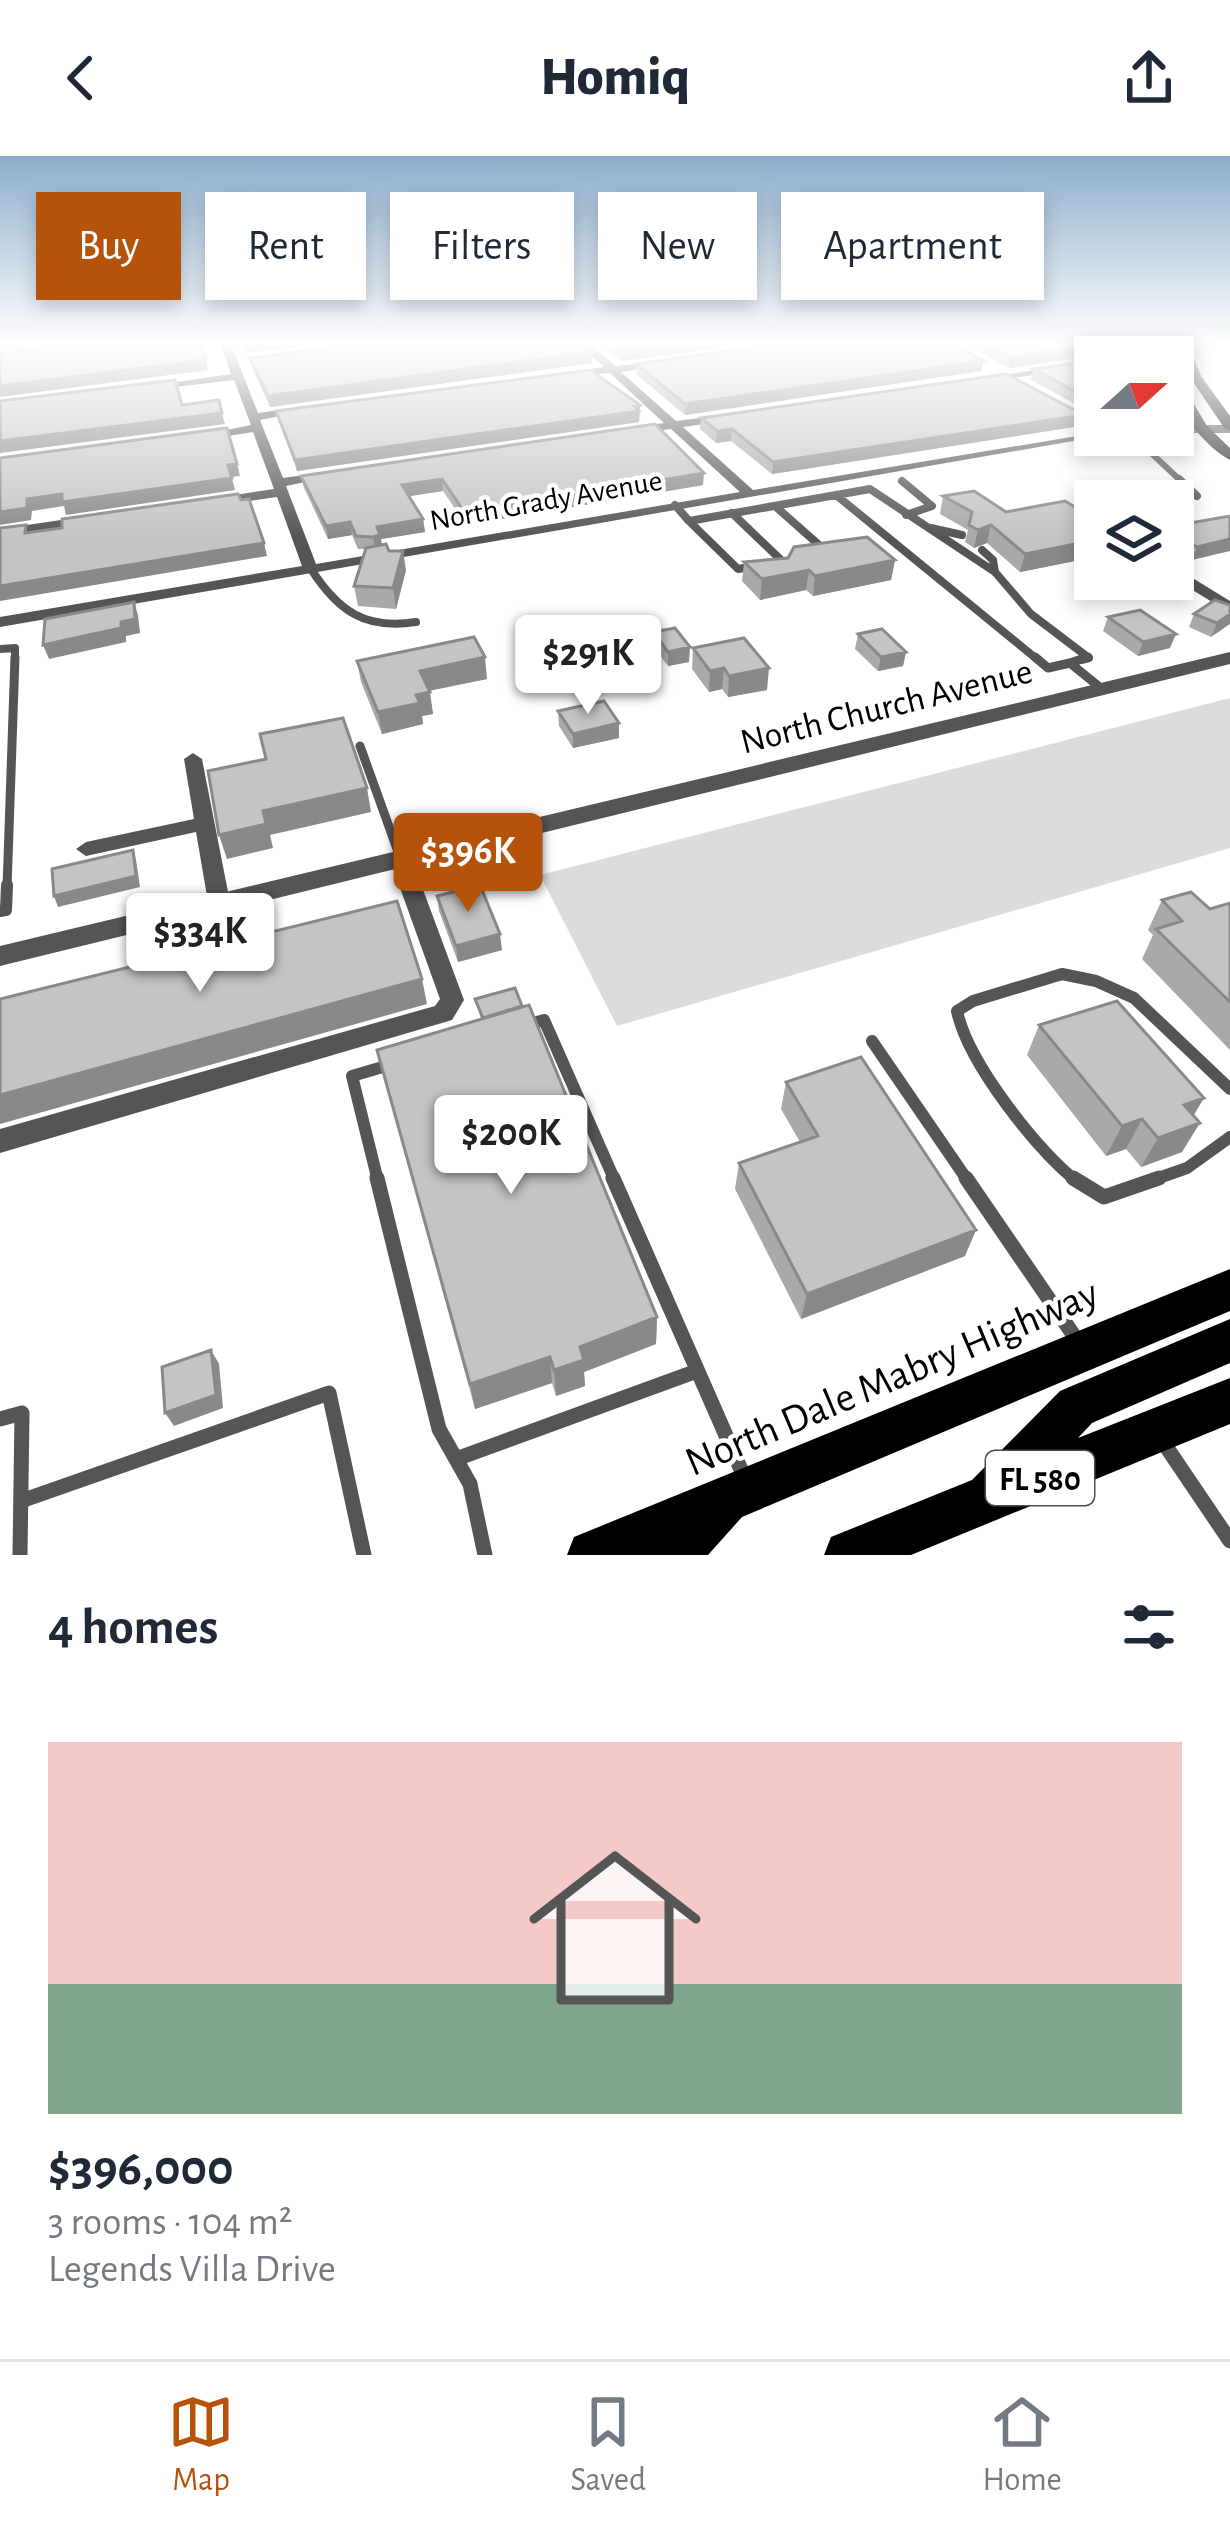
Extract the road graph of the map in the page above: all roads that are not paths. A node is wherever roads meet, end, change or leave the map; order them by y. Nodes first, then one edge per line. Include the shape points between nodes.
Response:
1 (250, 407) edge
2 (654, 407) edge
3 (313, 409) edge
4 (740, 416) edge
5 (1194, 416) edge
6 (256, 423) junction
7 (674, 425) junction
8 (1194, 428) edge
9 (1201, 428) junction
10 (1230, 428) edge
11 (607, 435) edge
12 (179, 439) edge
13 (1074, 439) edge
14 (1155, 456) edge
15 (1230, 456) edge
16 (339, 475) edge
17 (902, 482) dead end
18 (280, 488) junction
19 (747, 492) junction
20 (836, 495) junction
21 (1198, 496) dead end
22 (674, 505) junction
23 (188, 506) edge
24 (776, 506) junction
25 (732, 513) junction
26 (906, 515) junction
27 (94, 520) edge
28 (689, 520) junction
29 (927, 528) junction
30 (0, 533) edge
31 (962, 535) dead end
32 (982, 550) dead end
33 (827, 552) junction
34 (818, 563) edge
35 (752, 566) junction
36 (778, 568) junction
37 (311, 569) junction
38 (995, 572) junction
39 (1194, 585) edge
40 (1230, 608) edge
41 (0, 622) edge
42 (416, 622) dead end
43 (0, 649) edge
44 (1230, 658) edge
45 (1070, 663) junction
46 (1102, 689) junction
47 (361, 746) dead end
48 (5, 756) edge
49 (193, 759) dead end
50 (203, 824) junction
51 (86, 849) dead end
52 (401, 860) junction
53 (219, 902) junction
54 (0, 911) edge
55 (0, 956) edge
56 (501, 1033) edge
57 (872, 1041) dead end
58 (416, 1058) edge
59 (1230, 1089) edge
60 (1230, 1137) edge
61 (0, 1142) edge
62 (1230, 1290) edge
63 (1230, 1341) edge
64 (1084, 1350) junction
65 (697, 1371) junction
66 (1230, 1401) edge
67 (0, 1419) edge
68 (1156, 1431) junction
69 (456, 1459) junction
70 (742, 1493) junction
71 (21, 1501) junction
72 (984, 1501) junction
73 (1230, 1541) edge
74 (20, 1555) edge
75 (364, 1555) edge
76 (485, 1555) edge
77 (592, 1555) edge
78 (671, 1555) edge
79 (849, 1555) edge

1 - 6 street
2 - 7 street
3 - 6 street
4 - 7 street
5 - 9 main road
6 - 12 street
6 - 18 street
7 - 11 street
7 - 19 street
8 - 9 street
9 - 10 street
9 - 15 main road
13 - 19 street, North Grady Avenue
14 - 21 lane
16 - 18 street
17 - 26 lane via 932,506
18 - 23 street
18 - 37 street
19 - 22 street, North Grady Avenue
20 - 24 lane
20 - 26 lane via 870,489
20 - 45 lane via 1048,668
22 - 28 lane
22 - 37 street, North Grady Avenue
24 - 25 lane
24 - 33 lane
25 - 28 lane
25 - 36 lane
26 - 29 lane
27 - 30 street
28 - 35 lane via 738,569
29 - 31 lane
29 - 38 lane
32 - 38 lane
33 - 34 lane via 827,562
33 - 36 lane
35 - 36 lane
35 - 36 lane
37 - 41 street, North Grady Avenue
37 - 42 lane via 368,625
38 - 45 lane via 1031,614 1089,658
39 - 40 street
43 - 48 lane via 15,648
44 - 46 street, North Church Avenue
45 - 46 lane
46 - 52 street, North Church Avenue
47 - 52 lane
48 - 54 lane
49 - 50 street
50 - 51 street
50 - 53 street
52 - 53 street, North Church Avenue
52 - 61 street via 406,912 452,1000 434,1019
53 - 55 street, North Church Avenue
56 - 65 lane via 544,1020
57 - 64 lane
58 - 69 lane via 352,1076 439,1429
59 - 60 lane via 1134,998 1096,981 1062,974 957,1011 970,1047 1061,1167 1104,1197 1187,1168
62 - 64 main road, North Dale Mabry Highway
63 - 72 main road via 1076,1407
64 - 70 main road, North Dale Mabry Highway
65 - 69 lane
65 - 70 lane
66 - 68 main road, FL 580
67 - 71 lane via 22,1413
68 - 72 main road, FL 580
68 - 73 lane
69 - 76 lane via 470,1484
70 - 77 main road, North Dale Mabry Highway
70 - 78 main road
71 - 74 lane
71 - 75 lane via 329,1393
72 - 79 main road, FL 580 via 925,1533

